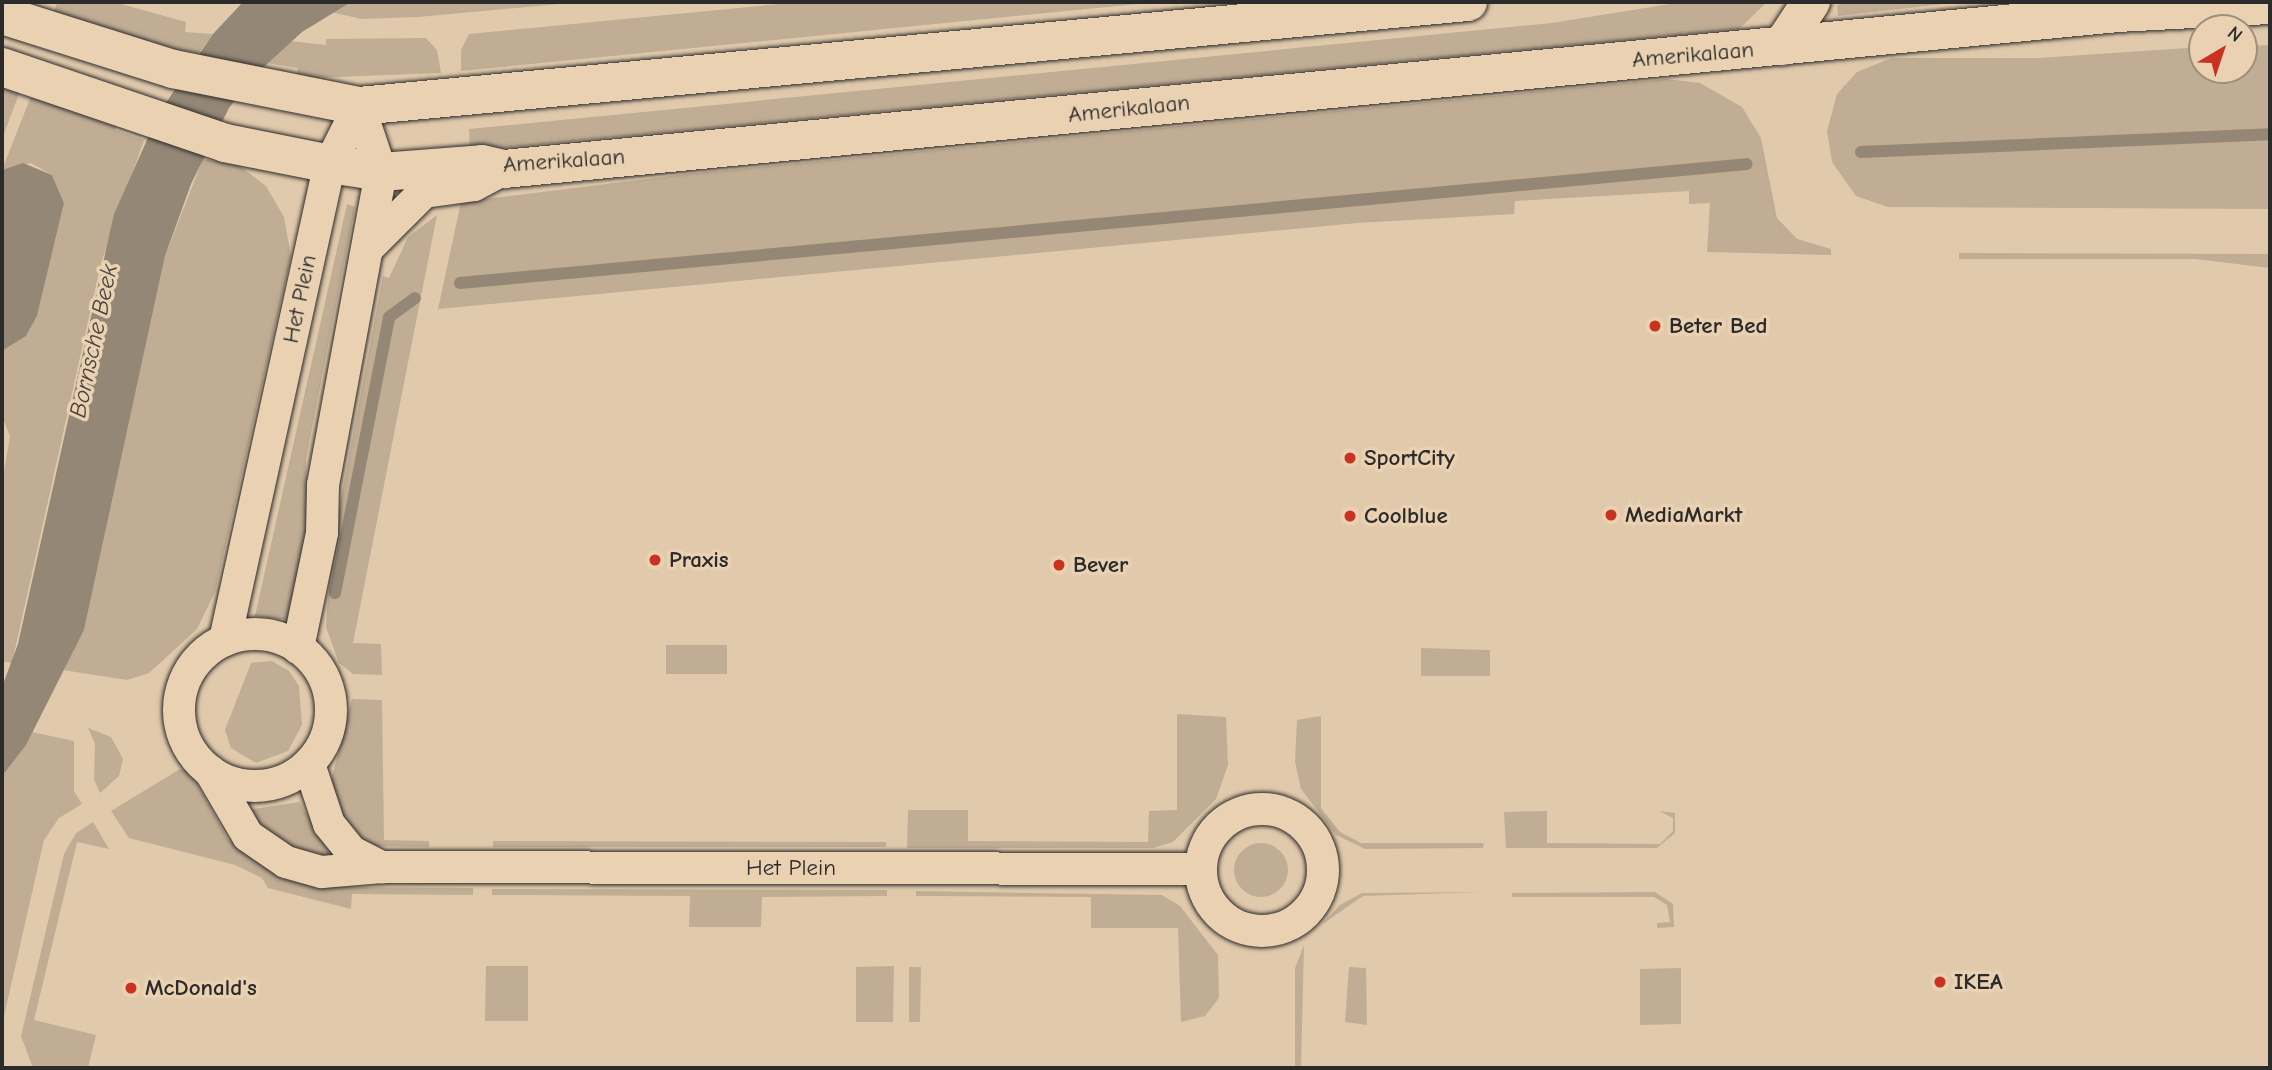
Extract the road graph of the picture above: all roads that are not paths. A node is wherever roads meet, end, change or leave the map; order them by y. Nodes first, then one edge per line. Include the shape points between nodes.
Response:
1 (1468, 2) edge
2 (1811, 2) edge
3 (2270, 5) edge
4 (2, 15) edge
5 (1782, 46) junction
6 (2, 66) edge
7 (359, 106) junction
8 (330, 164) junction
9 (503, 169) junction
10 (381, 172) junction
11 (367, 249) junction
12 (225, 640) junction
13 (298, 648) junction
14 (309, 764) junction
15 (210, 771) junction
16 (382, 867) junction
17 (1201, 869) dead end

1 - 7 main road
2 - 5 main road
3 - 5 main road, Amerikalaan via 2117,13
4 - 7 main road via 173,69
5 - 9 main road, Amerikalaan
6 - 8 main road, Amerikalaan via 225,143
7 - 8 street, Het Plein
7 - 10 street
8 - 10 main road, Amerikalaan
8 - 12 street, Het Plein via 225,620
9 - 10 main road, Amerikalaan via 482,164
9 - 11 street via 474,185 424,192
10 - 11 street
11 - 13 street via 323,485 322,533
12 - 13 street via 258,634
12 - 15 street via 193,666 179,701 184,738
13 - 14 street via 321,671 331,707 328,732
14 - 15 street via 289,779 265,786 240,785
14 - 16 street, Het Plein via 329,824 352,852
15 - 16 street, Het Plein via 240,828 276,857 322,872
16 - 17 street, Het Plein

